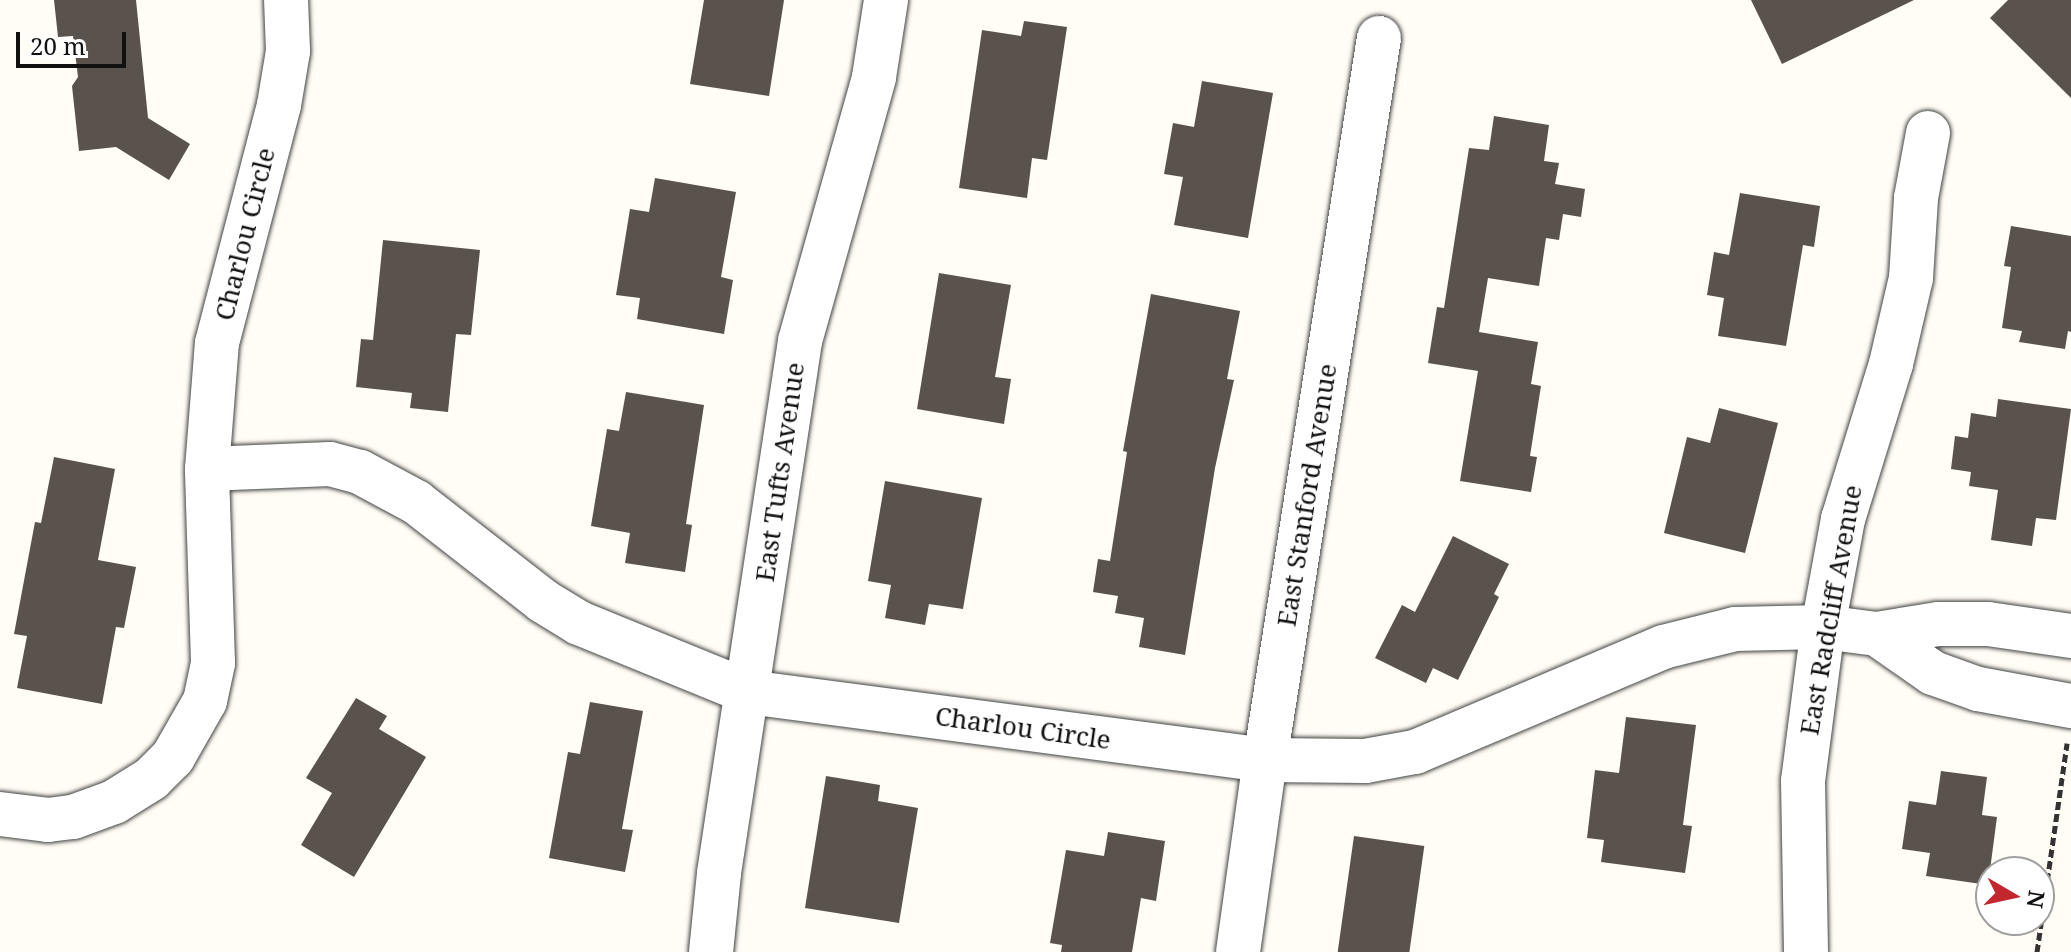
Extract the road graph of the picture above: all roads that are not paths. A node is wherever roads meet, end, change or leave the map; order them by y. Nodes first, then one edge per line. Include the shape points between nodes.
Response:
1 (286, 0) edge
2 (886, 0) edge
3 (1379, 38) dead end
4 (1928, 133) dead end
5 (207, 469) junction
6 (1823, 627) junction
7 (1877, 634) junction
8 (2071, 636) edge
9 (748, 692) junction
10 (2070, 720) edge
11 (1265, 760) junction
12 (0, 814) edge
13 (711, 952) edge
14 (1238, 952) edge
15 (1806, 952) edge

1 - 5 street, Charlou Circle via 288,51 279,105 217,343
2 - 9 street, East Tufts Avenue via 874,77 800,341
3 - 11 street, East Stanford Avenue
4 - 6 street, East Radcliff Avenue via 1916,198 1911,278 1891,364 1843,519
5 - 9 street, Charlou Circle via 330,464 360,472 416,502 579,623
5 - 12 street, Charlou Circle via 213,663 205,701 193,725 151,779 114,802 48,820
6 - 7 street, Charlou Circle
6 - 11 street, Charlou Circle via 1735,629 1663,647 1415,752 1365,761
6 - 15 street, East Radcliff Avenue via 1803,781
7 - 8 street, Charlou Circle via 1938,624 1988,624
7 - 10 street, Charlou Circle via 1933,673
9 - 11 street, Charlou Circle
9 - 13 street, East Tufts Avenue
11 - 14 street, East Stanford Avenue

